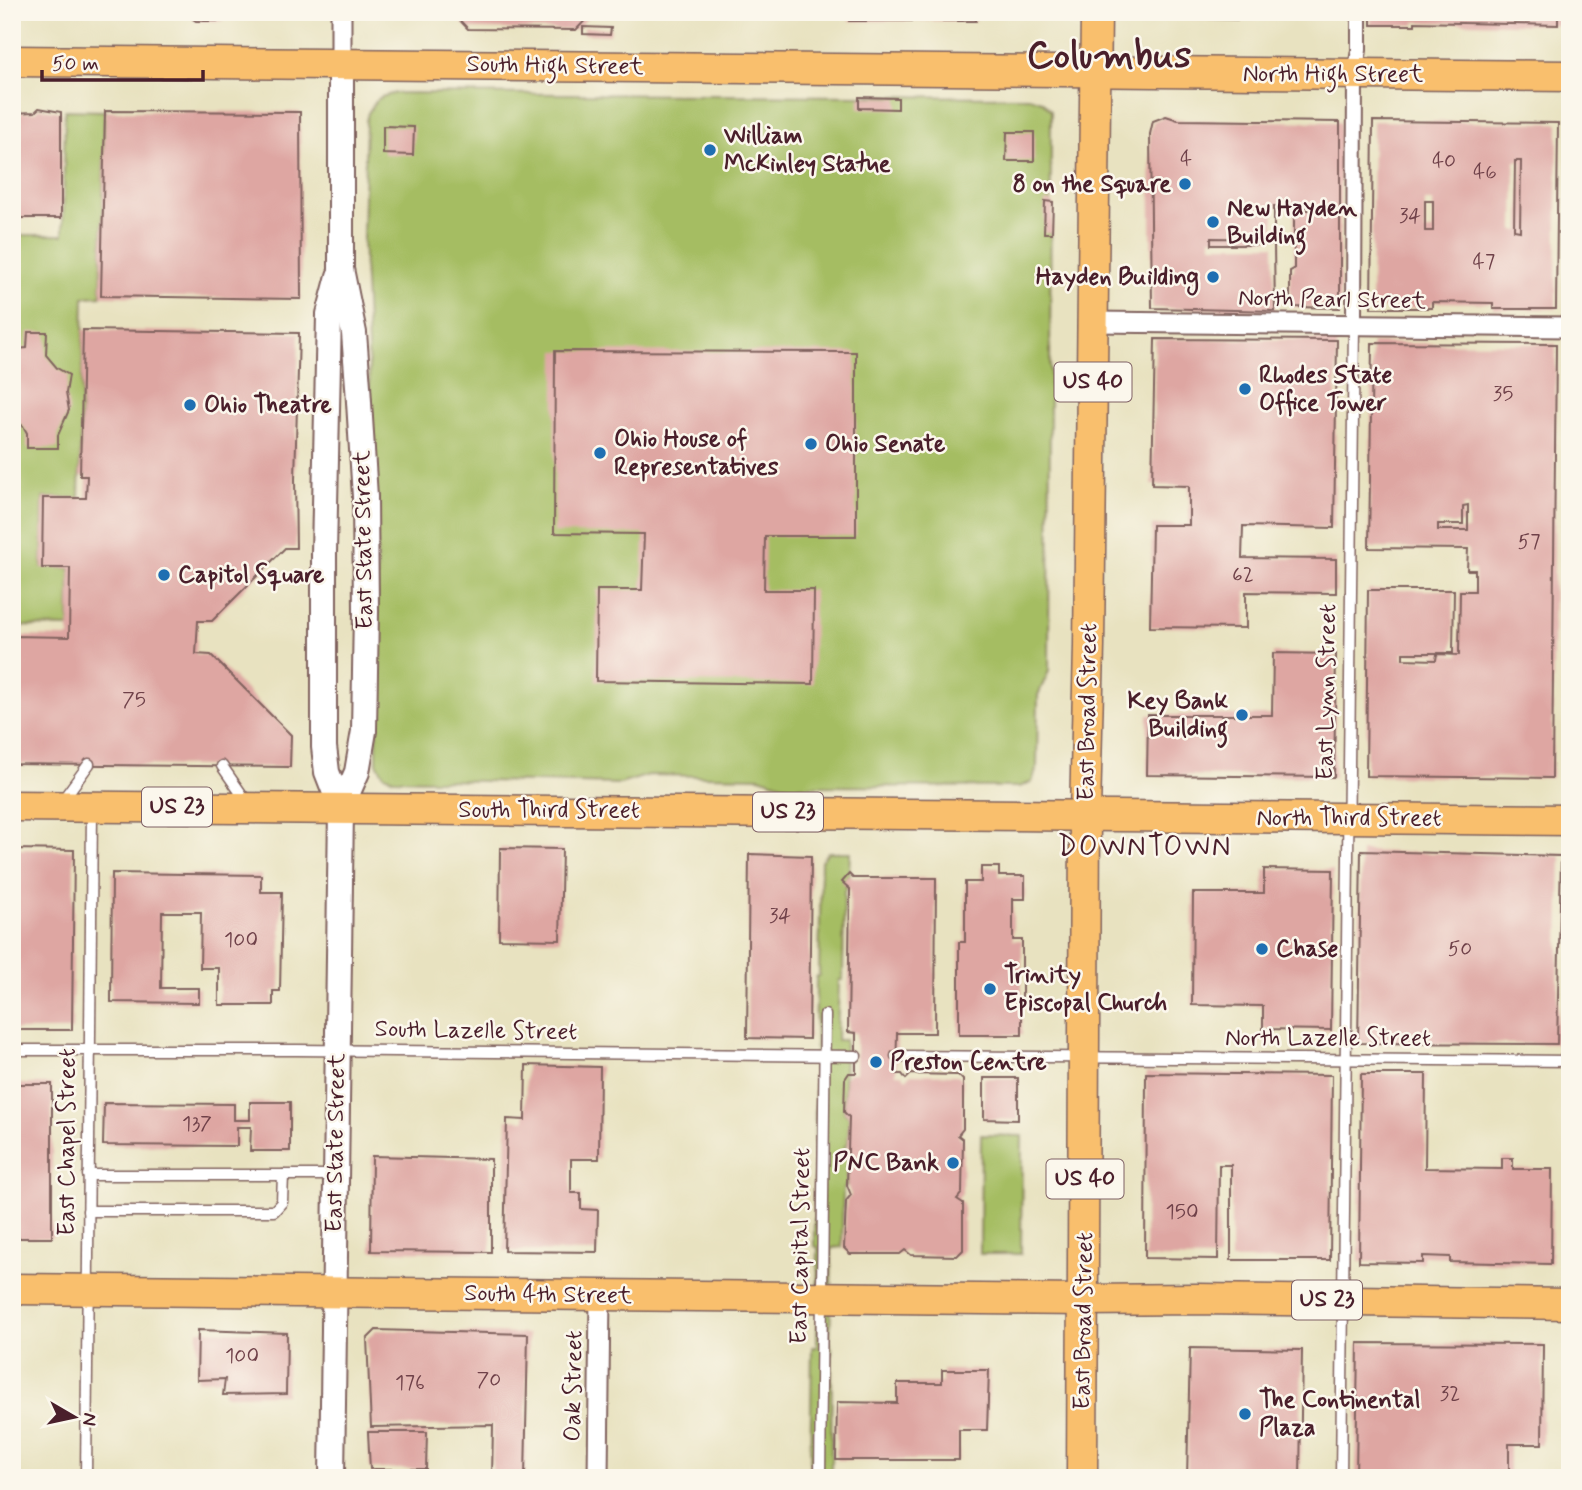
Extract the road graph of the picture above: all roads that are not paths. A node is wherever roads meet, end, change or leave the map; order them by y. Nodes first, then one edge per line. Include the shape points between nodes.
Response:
1 (341, 12) edge
2 (1096, 12) edge
3 (1359, 12) edge
4 (12, 61) edge
5 (341, 64) junction
6 (1097, 72) junction
7 (1355, 74) junction
8 (1570, 76) edge
9 (341, 269) junction
10 (1094, 322) junction
11 (1354, 325) junction
12 (1570, 327) edge
13 (89, 764) dead end
14 (222, 766) dead end
15 (12, 806) edge
16 (58, 806) junction
17 (92, 807) junction
18 (252, 808) junction
19 (341, 808) junction
20 (1085, 814) junction
21 (1349, 818) junction
22 (1570, 820) edge
23 (825, 1015) dead end
24 (12, 1050) edge
25 (89, 1050) junction
26 (337, 1050) junction
27 (824, 1056) junction
28 (856, 1056) dead end
29 (897, 1056) dead end
30 (1086, 1057) junction
31 (1346, 1059) junction
32 (1570, 1061) edge
33 (88, 1175) junction
34 (283, 1175) junction
35 (336, 1175) junction
36 (88, 1212) junction
37 (12, 1289) edge
38 (87, 1290) junction
39 (334, 1293) junction
40 (600, 1295) junction
41 (821, 1297) junction
42 (1084, 1300) junction
43 (1343, 1301) junction
44 (1570, 1304) edge
45 (86, 1478) edge
46 (332, 1478) edge
47 (598, 1478) edge
48 (820, 1478) edge
49 (1082, 1478) edge
50 (1341, 1478) edge

1 - 5 street
2 - 6 main road, US 40
3 - 7 street, East Lynn Street
4 - 5 main road, South High Street
5 - 6 main road, South High Street
5 - 9 street, East State Street
6 - 7 main road, North High Street
6 - 10 main road, East Broad Street / US 40
7 - 8 main road, North High Street
7 - 11 street, East Lynn Street
9 - 19 street, East State Street via 329,314 324,554 324,747 327,772
9 - 19 street, East State Street via 357,372 366,611 364,730 357,772
10 - 11 street, North Pearl Street
10 - 20 main road, East Broad Street / US 40
11 - 12 street, North Pearl Street
11 - 21 lane, East Lynn Street
13 - 16 lane
14 - 18 lane
15 - 16 main road, South Third Street / US 23
16 - 17 main road, South Third Street / US 23
17 - 18 main road, South Third Street / US 23
17 - 25 lane, East Chapel Street
18 - 19 main road, South Third Street / US 23
19 - 20 main road, South Third Street / US 23
19 - 26 street, East State Street
20 - 21 main road, North Third Street / US 23
20 - 30 main road, East Broad Street / US 40
21 - 22 main road, North Third Street / US 23
21 - 31 lane, East Lynn Street
23 - 27 lane, East Capital Street
24 - 25 lane, South Lazelle Street
25 - 26 lane, South Lazelle Street
25 - 33 lane, East Chapel Street
26 - 27 lane, South Lazelle Street
26 - 35 street, East State Street
27 - 28 lane, South Lazelle Street
27 - 41 lane, East Capital Street
29 - 30 lane
30 - 31 lane, North Lazelle Street
30 - 42 main road, East Broad Street / US 40
31 - 32 lane, North Lazelle Street
31 - 43 lane, East Lynn Street
33 - 34 lane
33 - 36 lane, East Chapel Street
34 - 35 lane
34 - 36 lane via 282,1202 274,1211
35 - 39 street, East State Street
36 - 38 lane, East Chapel Street
37 - 38 main road, South 4th Street / US 23
38 - 39 main road, South 4th Street / US 23
38 - 45 lane, East Chapel Street
39 - 40 main road, South 4th Street / US 23
39 - 46 street, East State Street
40 - 41 main road, South 4th Street / US 23
40 - 47 street, Oak Street
41 - 42 main road, South 4th Street / US 23
41 - 48 lane, East Capital Street
42 - 43 main road, US 23
42 - 49 main road, East Broad Street / US 40
43 - 44 main road, US 23
43 - 50 lane, East Lynn Street

